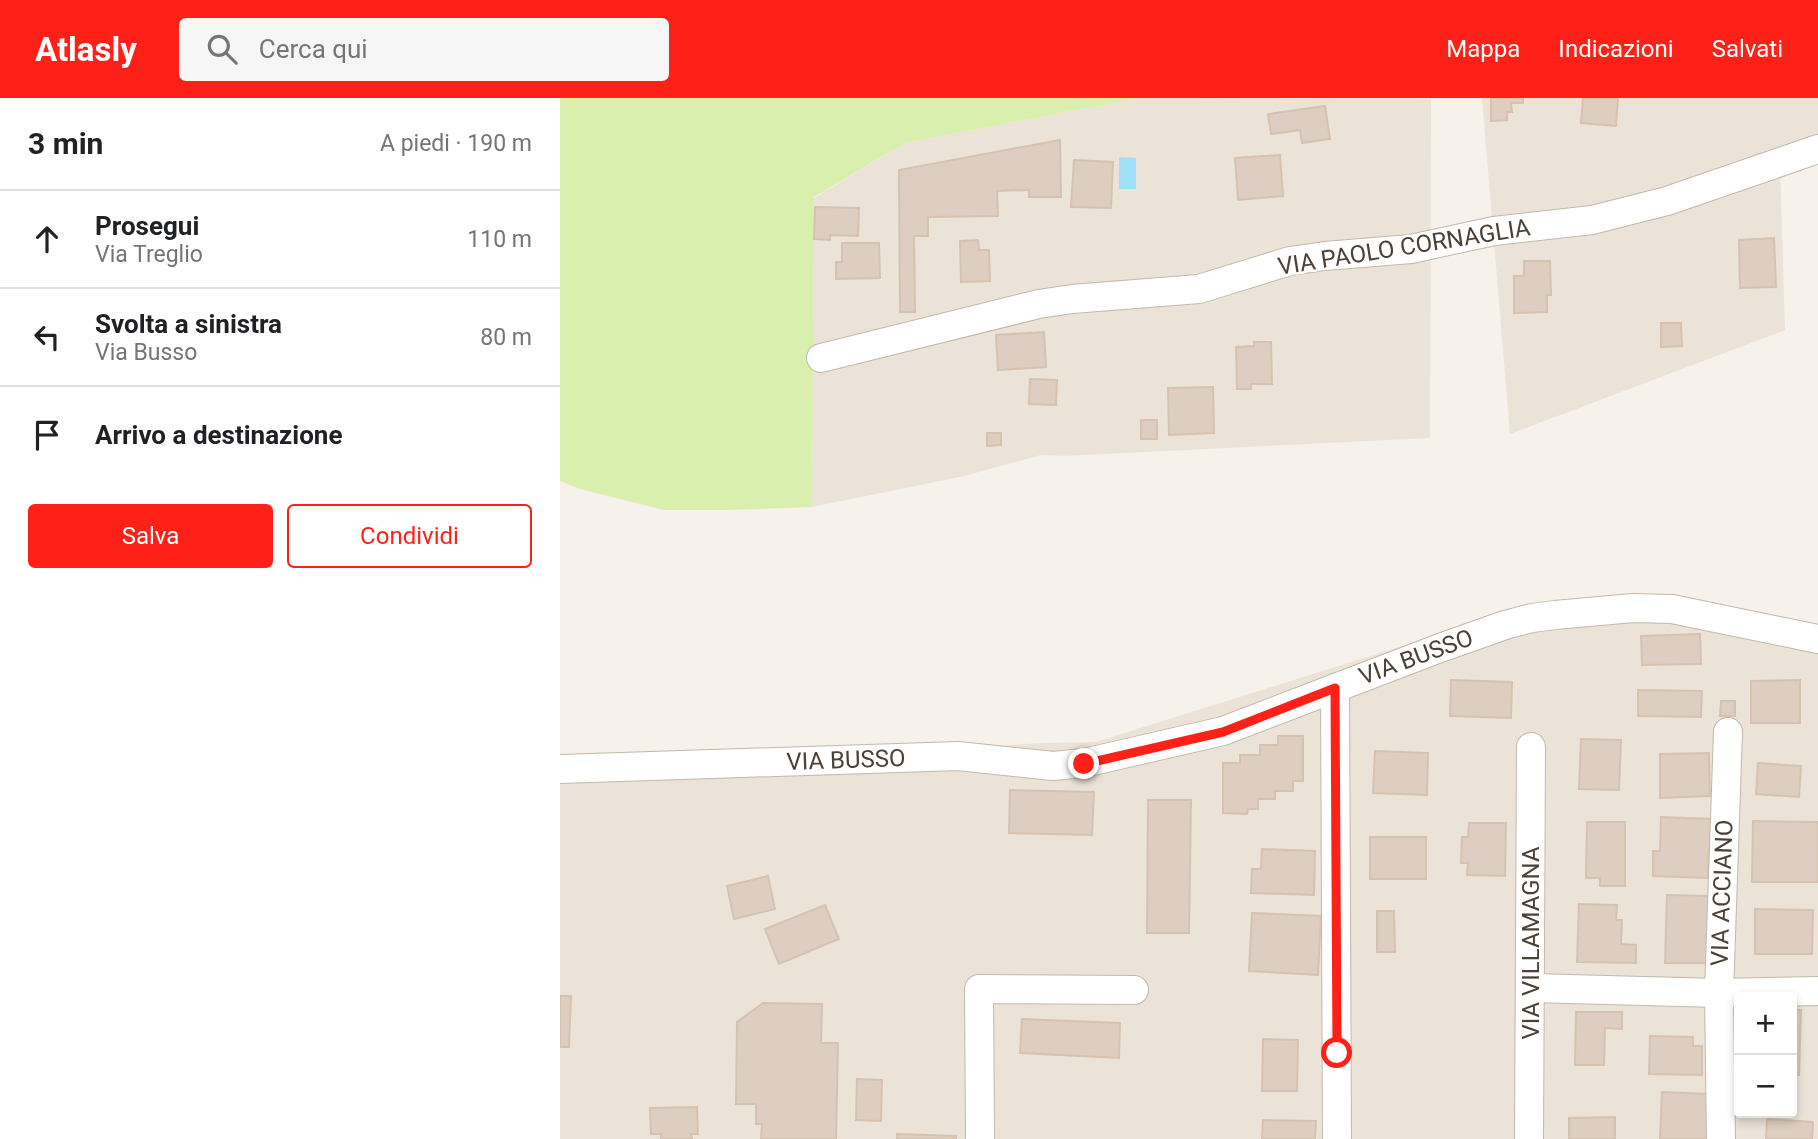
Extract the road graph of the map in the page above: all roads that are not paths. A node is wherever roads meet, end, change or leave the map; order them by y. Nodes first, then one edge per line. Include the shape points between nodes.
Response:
1 (1818, 149) edge
2 (821, 358) dead end
3 (1818, 639) edge
4 (1335, 688) junction
5 (1728, 732) dead end
6 (1531, 747) dead end
7 (560, 769) edge
8 (1531, 988) junction
9 (1135, 990) dead end
10 (1818, 991) edge
11 (1719, 993) junction
12 (980, 1139) edge
13 (1337, 1139) edge
14 (1529, 1139) edge
15 (1721, 1139) edge

1 - 2 street, VIA PAOLO CORNAGLIA via 1667,201 1592,220 1494,231 1411,249 1290,261 1199,289 1039,304
3 - 4 street, VIA BUSSO via 1665,608 1546,616 1495,628
4 - 7 street, VIA BUSSO via 1223,732 1077,765 958,756
4 - 13 street
5 - 11 street, VIA ACCIANO
6 - 8 street, VIA VILLAMAGNA
8 - 11 street
8 - 14 street, VIA VILLAMAGNA
9 - 12 street via 979,989
10 - 11 street
11 - 15 street, VIA ACCIANO

